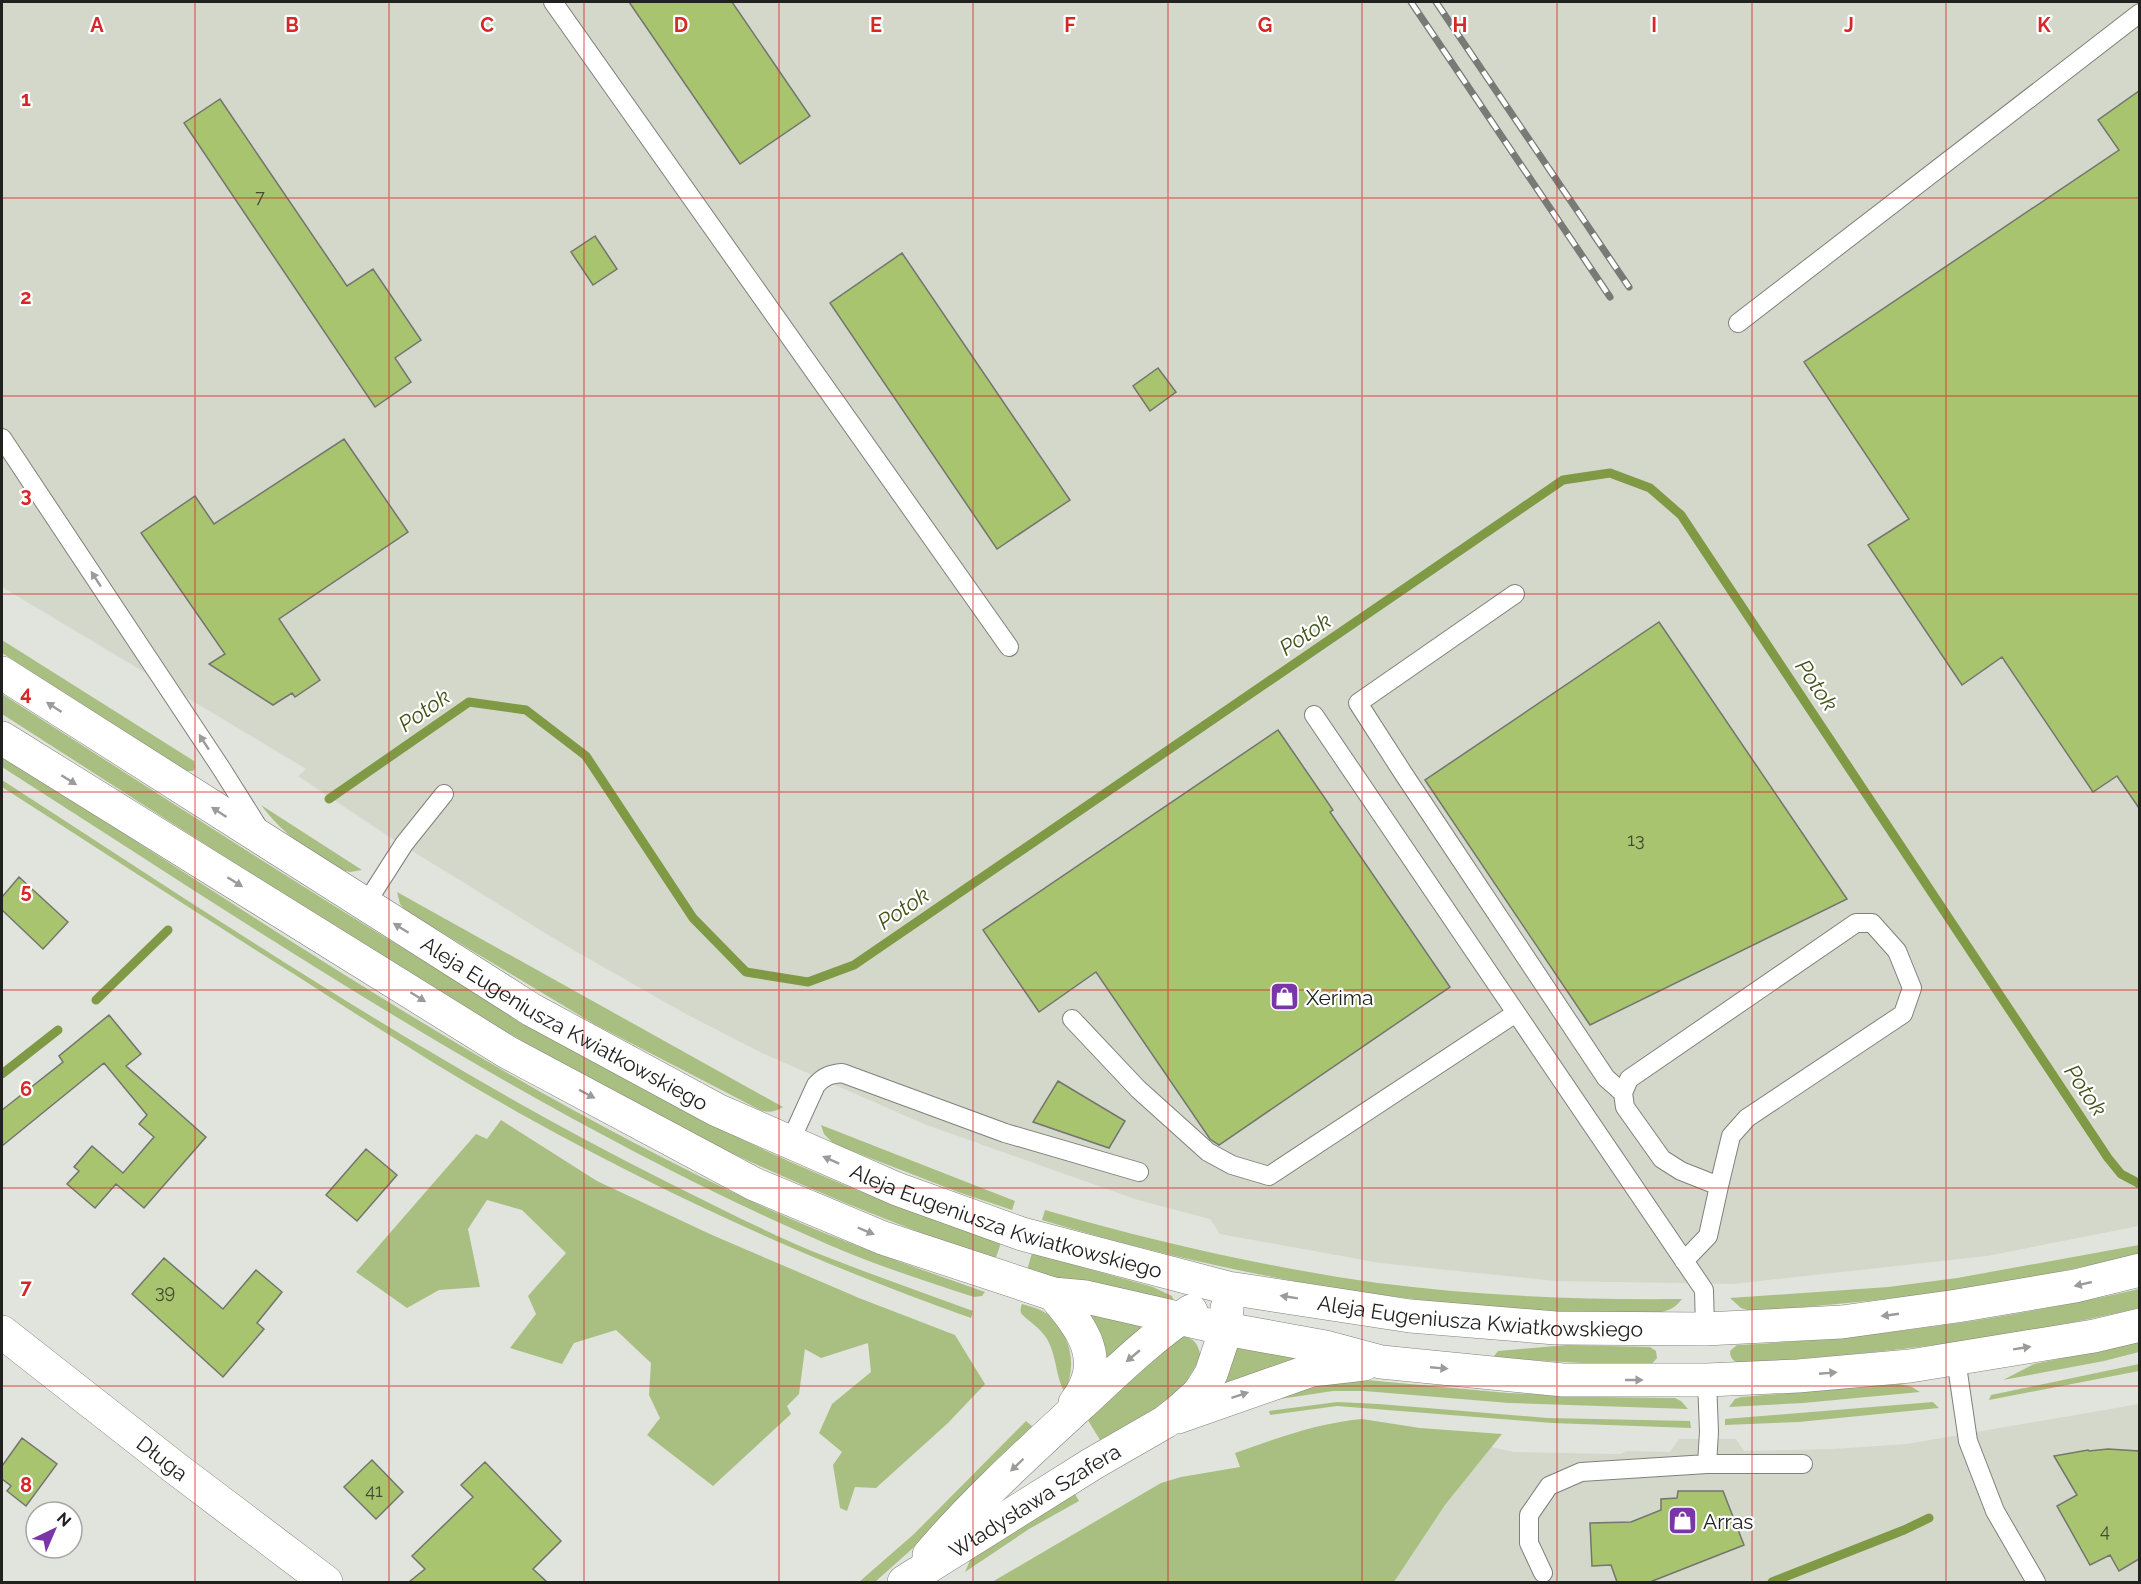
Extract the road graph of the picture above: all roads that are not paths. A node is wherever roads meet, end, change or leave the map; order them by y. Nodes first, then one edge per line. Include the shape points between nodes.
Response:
1 (553, 2) edge
2 (2139, 14) edge
3 (1738, 323) dead end
4 (2, 438) edge
5 (1515, 594) dead end
6 (1009, 647) dead end
7 (2, 673) edge
8 (1314, 715) dead end
9 (2, 738) edge
10 (444, 794) dead end
11 (269, 844) junction
12 (365, 905) junction
13 (1516, 1013) junction
14 (1072, 1019) dead end
15 (1623, 1094) junction
16 (790, 1142) junction
17 (1139, 1172) dead end
18 (1719, 1186) junction
19 (1684, 1261) junction
20 (2139, 1270) edge
21 (1228, 1288) junction
22 (1053, 1294) junction
23 (1178, 1319) junction
24 (2139, 1325) edge
25 (1226, 1329) junction
26 (1705, 1329) junction
27 (2, 1332) edge
28 (1956, 1359) junction
29 (1381, 1362) junction
30 (1707, 1380) junction
31 (1165, 1422) junction
32 (1059, 1425) junction
33 (1707, 1464) junction
34 (1803, 1464) dead end
35 (1543, 1573) dead end
36 (906, 1581) edge
37 (326, 1582) edge
38 (2036, 1582) edge

1 - 6 lane
2 - 3 lane
11 -> 4 lane
5 - 15 lane via 1359,703 1606,1078
11 -> 7 street, Aleja Eugeniusza Kwiatkowskiego
8 - 13 lane
9 -> 22 street, Aleja Eugeniusza Kwiatkowskiego via 507,1052 744,1178 883,1238
10 - 12 lane via 404,844
11 - 12 street, Aleja Eugeniusza Kwiatkowskiego
16 -> 12 street, Aleja Eugeniusza Kwiatkowskiego via 717,1110 532,1010
13 - 14 lane via 1269,1176 1232,1165 1208,1152 1138,1089
13 - 19 lane
15 - 18 lane via 1625,1107 1662,1158 1681,1171
15 - 18 lane via 1629,1079 1847,929 1856,923 1872,923 1897,951 1912,988 1903,1014 1748,1118 1731,1136
16 - 17 lane via 816,1085 822,1078 842,1073 1005,1133
21 -> 16 street, Aleja Eugeniusza Kwiatkowskiego via 1022,1234 897,1189
18 - 19 lane via 1708,1236
19 - 26 lane via 1704,1290
20 -> 26 street, Aleja Eugeniusza Kwiatkowskiego via 2075,1286 1957,1306 1854,1320
21 - 23 street, Władysława Szafera
21 - 25 street, Władysława Szafera
26 -> 21 street, Aleja Eugeniusza Kwiatkowskiego via 1556,1328 1422,1317
22 - 23 street, Aleja Eugeniusza Kwiatkowskiego via 1086,1297
22 - 32 street, Władysława Szafera via 1087,1341 1091,1370 1078,1399
23 - 25 street, Aleja Eugeniusza Kwiatkowskiego
23 -> 32 street, Władysława Szafera via 1107,1378
28 -> 24 street, Aleja Eugeniusza Kwiatkowskiego
25 - 29 street, Aleja Eugeniusza Kwiatkowskiego via 1325,1347
25 - 31 street, Władysława Szafera via 1211,1374 1199,1393
26 - 30 street
27 - 37 street, Długa
30 -> 28 street, Aleja Eugeniusza Kwiatkowskiego via 1798,1376
28 - 38 lane via 1968,1441 1995,1511
29 -> 30 street, Aleja Eugeniusza Kwiatkowskiego via 1563,1380
31 -> 29 street, Władysława Szafera via 1312,1371
30 - 33 lane
31 - 36 street, Władysława Szafera
32 -> 36 street, Władysława Szafera via 955,1524
33 - 34 lane
33 - 35 lane via 1581,1472 1549,1486 1529,1515 1529,1543

